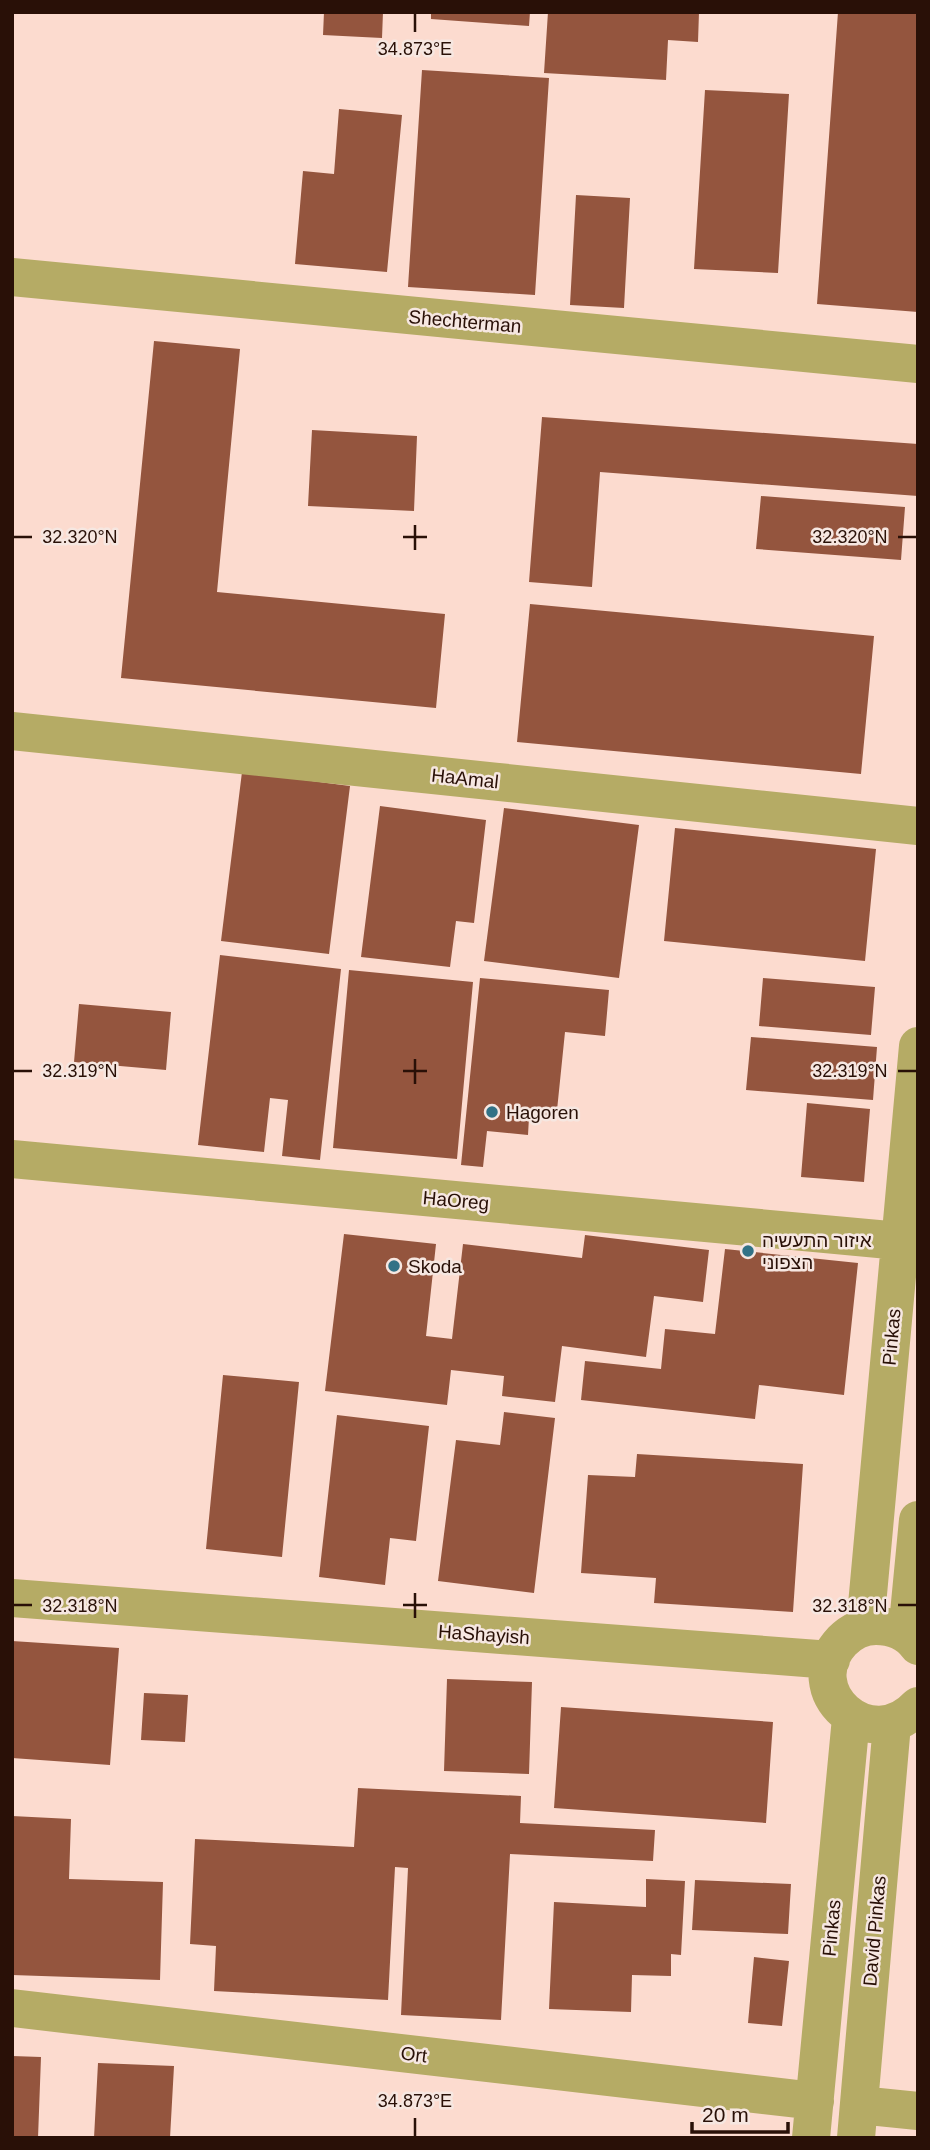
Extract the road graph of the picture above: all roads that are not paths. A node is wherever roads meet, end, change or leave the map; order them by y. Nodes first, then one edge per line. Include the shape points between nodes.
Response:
1 (12, 277) edge
2 (918, 364) edge
3 (12, 731) edge
4 (918, 826) edge
5 (918, 1046) edge
6 (12, 1159) edge
7 (900, 1241) junction
8 (918, 1520) edge
9 (12, 1598) edge
10 (865, 1627) junction
11 (912, 1640) edge
12 (831, 1660) junction
13 (905, 1715) edge
14 (852, 1718) junction
15 (12, 2008) edge
16 (918, 2111) edge
17 (813, 2119) edge
18 (857, 2122) edge

1 - 2 street, Shechterman
3 - 4 street, HaAmal
5 - 7 street, Pinkas
6 - 7 street, HaOreg
7 - 10 street, Pinkas
8 - 11 street
9 - 12 street, HaShayish
10 - 11 street via 891,1627
10 - 12 street via 849,1635
12 - 14 street via 832,1694
13 - 14 street via 868,1725
13 - 18 street, David Pinkas
14 - 17 street, Pinkas
15 - 17 street, Ort
16 - 18 street

